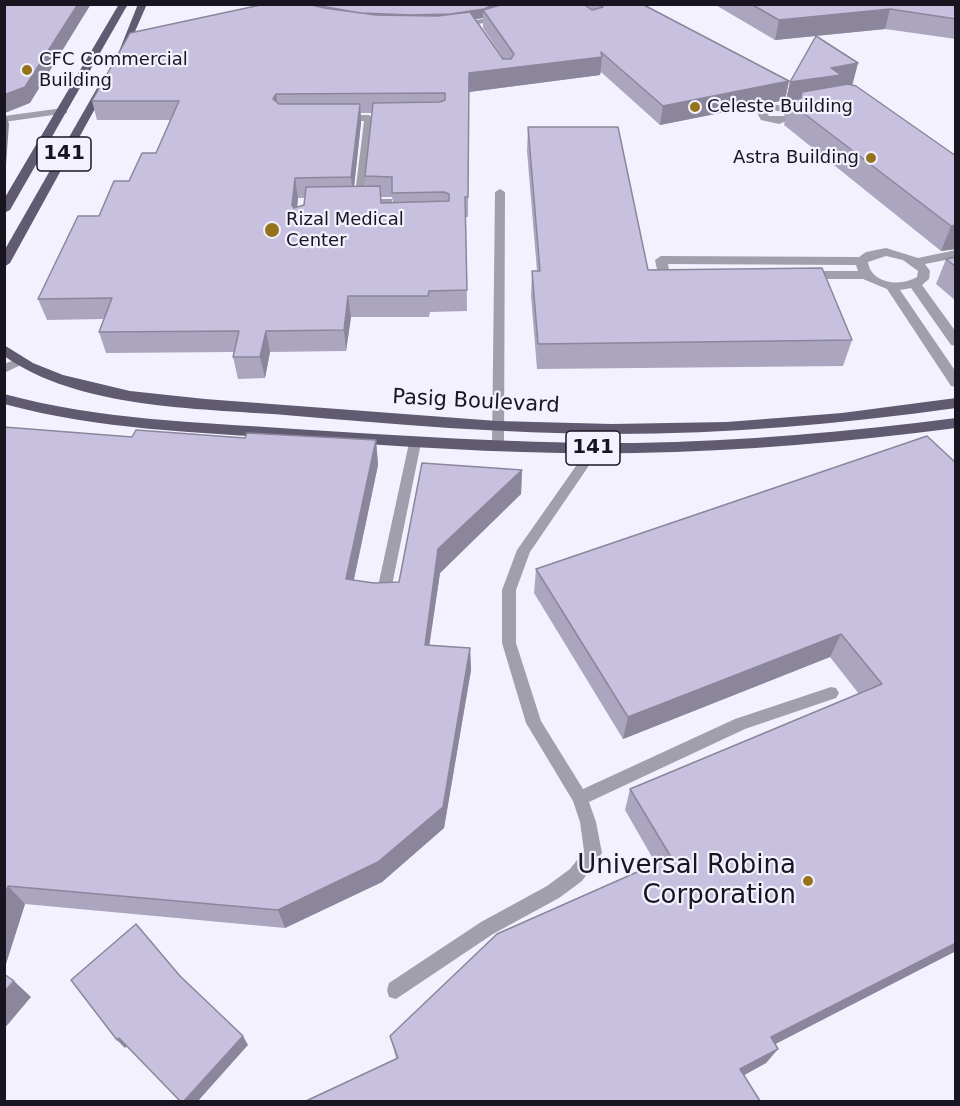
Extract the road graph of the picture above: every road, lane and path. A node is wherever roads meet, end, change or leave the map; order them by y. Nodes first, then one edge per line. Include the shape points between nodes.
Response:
1 (124, 4) edge
2 (143, 4) edge
3 (538, 4) edge
4 (446, 26) edge
5 (800, 109) edge
6 (63, 111) junction
7 (788, 111) edge
8 (337, 118) edge
9 (4, 119) edge
10 (500, 192) dead end
11 (348, 202) edge
12 (359, 202) junction
13 (4, 210) edge
14 (398, 219) edge
15 (956, 254) edge
16 (862, 261) junction
17 (917, 262) junction
18 (4, 263) edge
19 (700, 274) edge
20 (783, 275) edge
21 (867, 276) junction
22 (915, 285) junction
23 (891, 286) junction
24 (956, 342) edge
25 (4, 349) edge
26 (20, 362) junction
27 (4, 369) edge
28 (956, 384) edge
29 (4, 399) edge
30 (956, 403) edge
31 (956, 423) edge
32 (498, 426) junction
33 (591, 428) junction
34 (415, 443) junction
35 (498, 447) junction
36 (588, 448) junction
37 (382, 600) edge
38 (831, 693) dead end
39 (580, 798) junction
40 (396, 990) dead end

1 - 6 main road, 141
2 - 18 main road, 141 via 128,46
3 - 4 street via 514,15 473,25
5 - 7 street
6 - 9 street
6 - 13 main road, 141
8 - 12 lane via 373,117
10 - 32 lane
11 - 12 lane
12 - 14 lane via 388,201 386,219
15 - 17 street
16 - 17 street via 886,252
16 - 19 street via 661,260 664,274
16 - 21 street
17 - 22 street via 924,275
20 - 21 street
21 - 23 street
22 - 23 street
22 - 24 street
23 - 28 street
25 - 26 main road, Pasig Boulevard / 141
26 - 27 street
26 - 32 main road, Pasig Boulevard / 141 via 41,373 126,394
29 - 34 main road, Pasig Boulevard / 141 via 40,411 107,419
30 - 33 main road, Pasig Boulevard / 141 via 817,420 705,427
31 - 36 main road, Pasig Boulevard / 141 via 788,441
32 - 33 main road, Pasig Boulevard / 141
32 - 35 lane
33 - 36 lane
34 - 35 main road, Pasig Boulevard / 141
34 - 37 lane via 413,477
35 - 36 main road, Pasig Boulevard / 141
36 - 39 lane via 568,490 524,550 509,590 509,643 534,723
38 - 39 lane via 740,724
39 - 40 lane via 593,853 576,874

